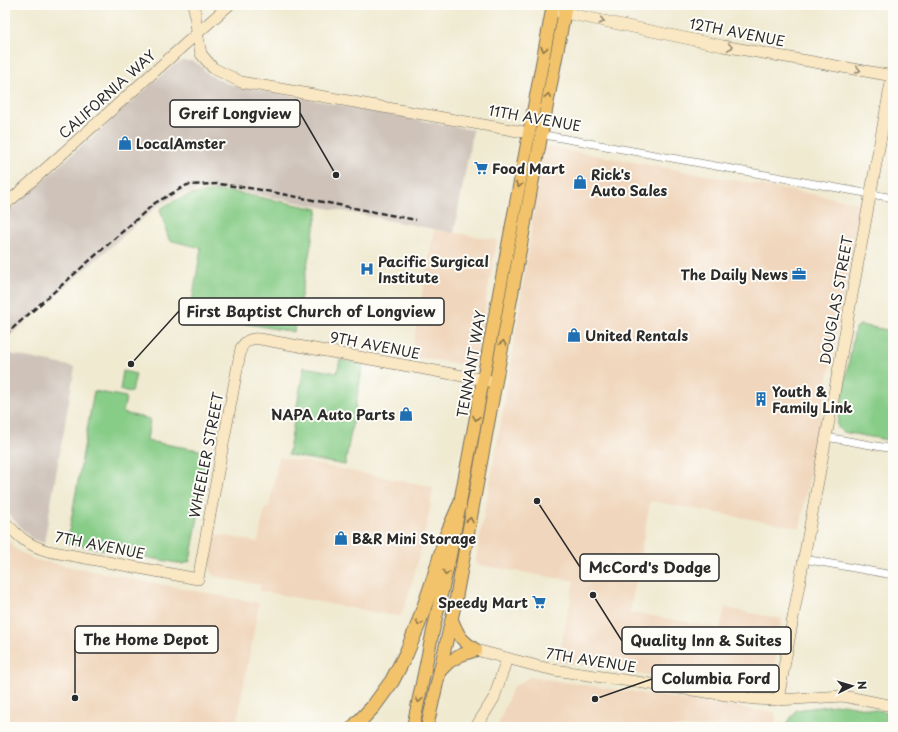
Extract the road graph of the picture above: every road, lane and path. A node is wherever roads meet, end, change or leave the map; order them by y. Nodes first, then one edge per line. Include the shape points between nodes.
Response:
1 (194, 5) edge
2 (229, 5) edge
3 (552, 8) edge
4 (565, 9) edge
5 (197, 32) junction
6 (893, 74) edge
7 (529, 133) junction
8 (542, 135) junction
9 (871, 194) junction
10 (893, 198) edge
11 (5, 205) edge
12 (248, 339) joint
13 (483, 380) junction
14 (496, 382) junction
15 (826, 436) junction
16 (893, 449) edge
17 (459, 507) junction
18 (5, 522) edge
19 (804, 558) junction
20 (893, 574) edge
21 (198, 579) joint
22 (452, 620) junction
23 (476, 650) junction
24 (507, 658) junction
25 (440, 672) junction
26 (778, 700) junction
27 (893, 706) edge
28 (354, 727) edge
29 (413, 727) edge
30 (427, 727) edge
31 (476, 727) edge

1 - 5 street, 11TH AVENUE
2 - 5 street, CALIFORNIA WAY
3 - 4 street, 12TH AVENUE
3 -> 7 main road, TENNANT WAY
4 -> 6 street, 12TH AVENUE via 724,46
8 -> 4 main road, TENNANT WAY
5 - 7 street, 11TH AVENUE via 201,54 213,68 241,82
5 - 11 street, CALIFORNIA WAY
6 - 9 street, DOUGLAS STREET
7 - 8 street, 11TH AVENUE
7 -> 13 main road, TENNANT WAY
8 - 9 street, 11TH AVENUE
14 -> 8 main road, TENNANT WAY
9 - 10 street, 11TH AVENUE
9 - 15 street, DOUGLAS STREET
12 - 13 street, 9TH AVENUE via 260,339
12 - 21 street, WHEELER STREET via 241,348
13 - 14 street, 9TH AVENUE
13 -> 17 main road, TENNANT WAY
22 -> 14 main road, TENNANT WAY
15 - 16 street
15 - 19 street, DOUGLAS STREET
17 -> 28 highway via 446,537 406,654 392,681
17 -> 29 main road, TENNANT WAY
18 - 21 street, 7TH AVENUE via 26,542 37,548
19 - 20 street
19 - 26 street, DOUGLAS STREET
22 - 23 main road via 458,635
22 - 25 main road, TENNANT WAY
23 - 24 street, 7TH AVENUE
23 - 25 main road via 461,654
24 - 26 street, 7TH AVENUE via 554,670 754,699
24 - 31 street via 494,698
25 - 30 main road, TENNANT WAY
26 - 27 street, 7TH AVENUE via 843,696

